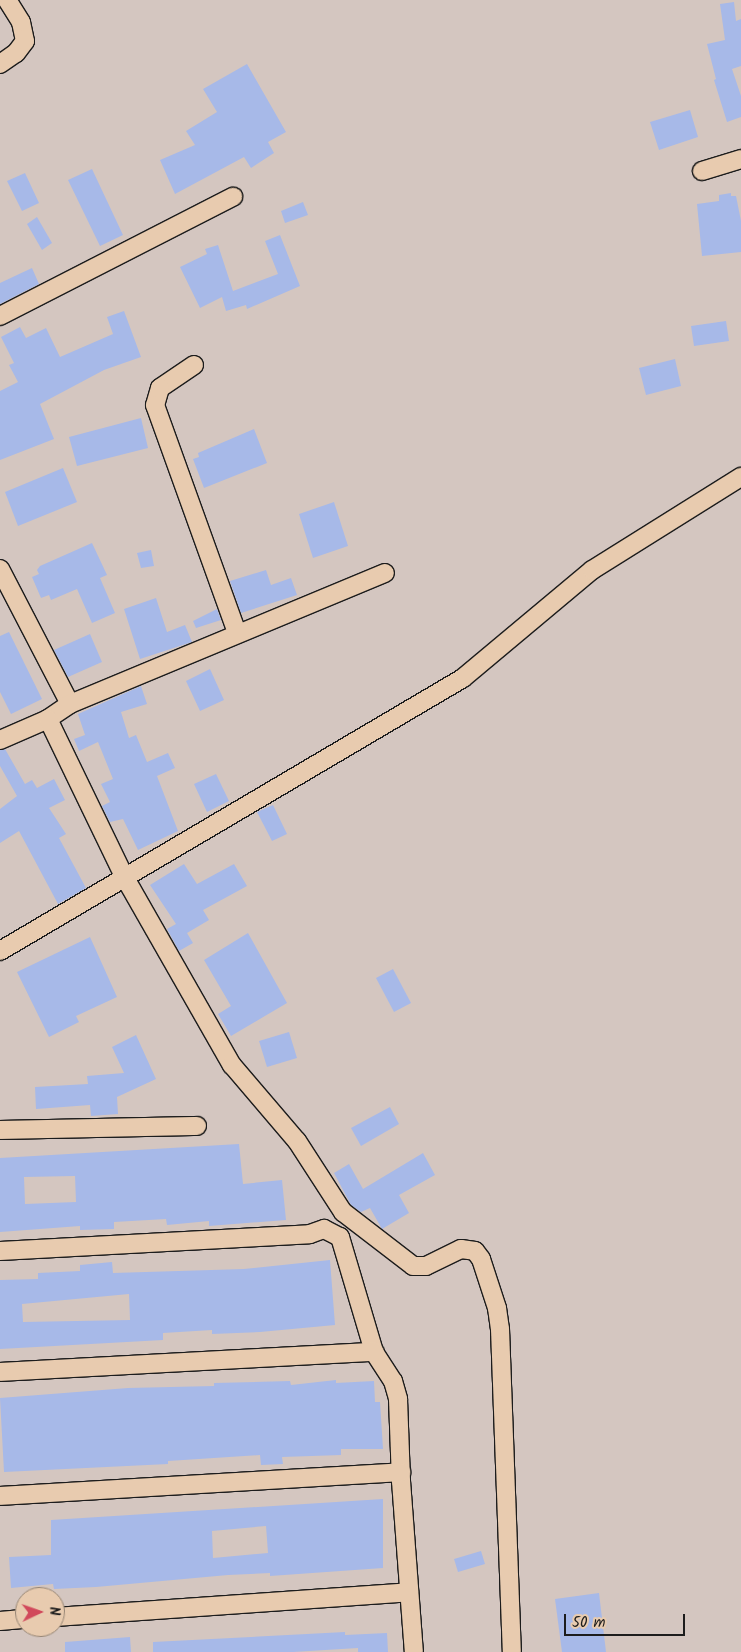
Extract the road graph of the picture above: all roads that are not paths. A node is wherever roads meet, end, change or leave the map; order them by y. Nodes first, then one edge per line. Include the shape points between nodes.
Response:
1 (7, 0) edge
2 (0, 64) edge
3 (741, 159) edge
4 (702, 172) dead end
5 (233, 197) dead end
6 (0, 316) edge
7 (194, 365) dead end
8 (741, 477) edge
9 (0, 569) edge
10 (385, 573) dead end
11 (237, 632) junction
12 (70, 704) junction
13 (48, 719) junction
14 (0, 740) edge
15 (124, 876) junction
16 (0, 951) edge
17 (197, 1126) dead end
18 (0, 1130) edge
19 (0, 1251) edge
20 (374, 1352) junction
21 (0, 1372) edge
22 (401, 1472) junction
23 (0, 1496) edge
24 (409, 1592) junction
25 (65, 1616) edge
26 (15, 1620) edge
27 (0, 1621) edge
28 (414, 1652) edge
29 (512, 1652) edge

1 - 2 street via 21,22 25,41 16,53
3 - 4 street
5 - 6 street
7 - 11 street via 160,388 155,405
8 - 15 street via 592,570 463,678
9 - 12 street
10 - 11 street
11 - 12 street
12 - 13 street
13 - 14 street
13 - 15 street
15 - 16 street
15 - 29 street via 232,1065 297,1142 343,1212 413,1266 426,1266 462,1249 475,1250 481,1259 497,1308 500,1329
17 - 18 street
19 - 20 street via 310,1234 324,1229 340,1237
20 - 21 street
20 - 22 street via 393,1381 398,1399
22 - 23 street
22 - 24 street
24 - 25 street
24 - 28 street
26 - 27 street

